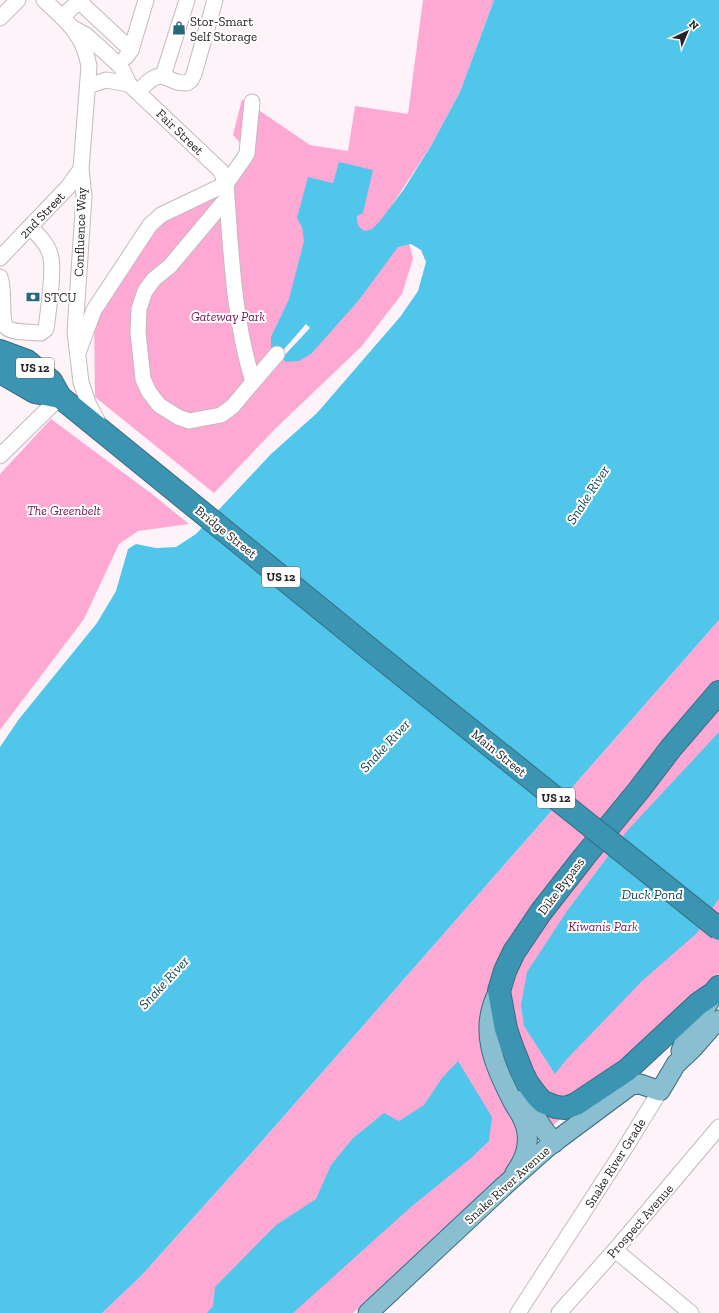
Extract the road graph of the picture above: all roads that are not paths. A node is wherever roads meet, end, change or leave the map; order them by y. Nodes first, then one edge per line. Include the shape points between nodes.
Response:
1 (18, 0) edge
2 (44, 0) edge
3 (146, 0) edge
4 (187, 0) edge
5 (215, 0) edge
6 (0, 18) edge
7 (68, 22) junction
8 (130, 50) junction
9 (87, 52) joint
10 (119, 65) junction
11 (163, 76) junction
12 (88, 86) junction
13 (133, 88) junction
14 (252, 102) dead end
15 (80, 169) junction
16 (227, 191) junction
17 (30, 227) junction
18 (0, 258) edge
19 (0, 277) edge
20 (0, 351) edge
21 (277, 354) dead end
22 (77, 357) junction
23 (0, 372) edge
24 (253, 382) junction
25 (60, 397) junction
26 (103, 432) junction
27 (0, 456) edge
28 (392, 667) joint
29 (719, 692) edge
30 (719, 706) edge
31 (719, 713) edge
32 (678, 753) junction
33 (639, 790) junction
34 (719, 929) edge
35 (716, 990) edge
36 (499, 991) junction
37 (719, 1020) edge
38 (676, 1064) junction
39 (627, 1070) junction
40 (660, 1091) junction
41 (719, 1127) edge
42 (554, 1143) junction
43 (504, 1186) junction
44 (615, 1250) junction
45 (685, 1311) edge
46 (368, 1313) edge
47 (518, 1313) edge
48 (559, 1313) edge

1 - 6 street
2 - 7 street, Fair Street
3 - 8 street
4 - 11 street
5 - 11 street via 191,80 187,83 176,83
7 - 8 street via 78,2
7 - 9 street, Fair Street via 82,40
7 - 10 street, Fair Street
8 - 10 street
9 - 12 street, Confluence Way
10 - 13 street, Fair Street
11 - 13 street
12 - 13 street via 106,80
12 - 15 street, Confluence Way
13 - 16 street, Fair Street via 221,171
14 - 16 street via 247,153
15 - 17 street, 2nd Street via 68,187
15 - 22 street, Confluence Way via 84,196 75,332
16 - 22 street via 170,209 150,225 94,310
16 - 24 street via 238,320
16 - 24 street via 170,266 144,291 139,309 138,332 143,379 159,405 189,421 221,415
17 - 18 street, 2nd Street
17 - 19 street via 44,241 52,266 46,328 41,333 7,328 2,322
20 - 25 highway, Bridge Street / US 12 via 27,361 51,382
21 - 24 street
22 - 26 street, Confluence Way via 88,403
23 - 25 highway, Bridge Street / US 12 via 35,392
25 - 26 highway, Bridge Street / US 12
25 - 27 street
26 - 28 highway, Bridge Street / US 12
28 - 34 highway, Main Street / US 12, bridge
29 - 33 highway, Dike Bypass
30 - 32 highway, Dike Bypass
31 - 32 highway
32 - 33 highway, Dike Bypass
33 - 36 highway, Dike Bypass via 524,936 509,962
35 - 38 main road via 684,1043
35 - 39 highway
36 - 39 highway via 506,1029 516,1059 528,1084 543,1102 556,1107 576,1104
36 - 42 main road via 497,1019 502,1053 527,1103
36 - 43 main road via 491,1008 491,1047 497,1068 524,1121 527,1133 523,1157 517,1170
37 - 38 main road, Snake River Grade
38 - 40 main road, Snake River Grade
39 - 42 main road via 571,1121
40 - 42 main road, Snake River Avenue via 640,1084 631,1085
40 - 47 street, Snake River Grade
41 - 44 street, Prospect Avenue
42 - 43 main road, Snake River Avenue
43 - 46 main road, Snake River Avenue
44 - 45 street
44 - 48 street, Prospect Avenue

